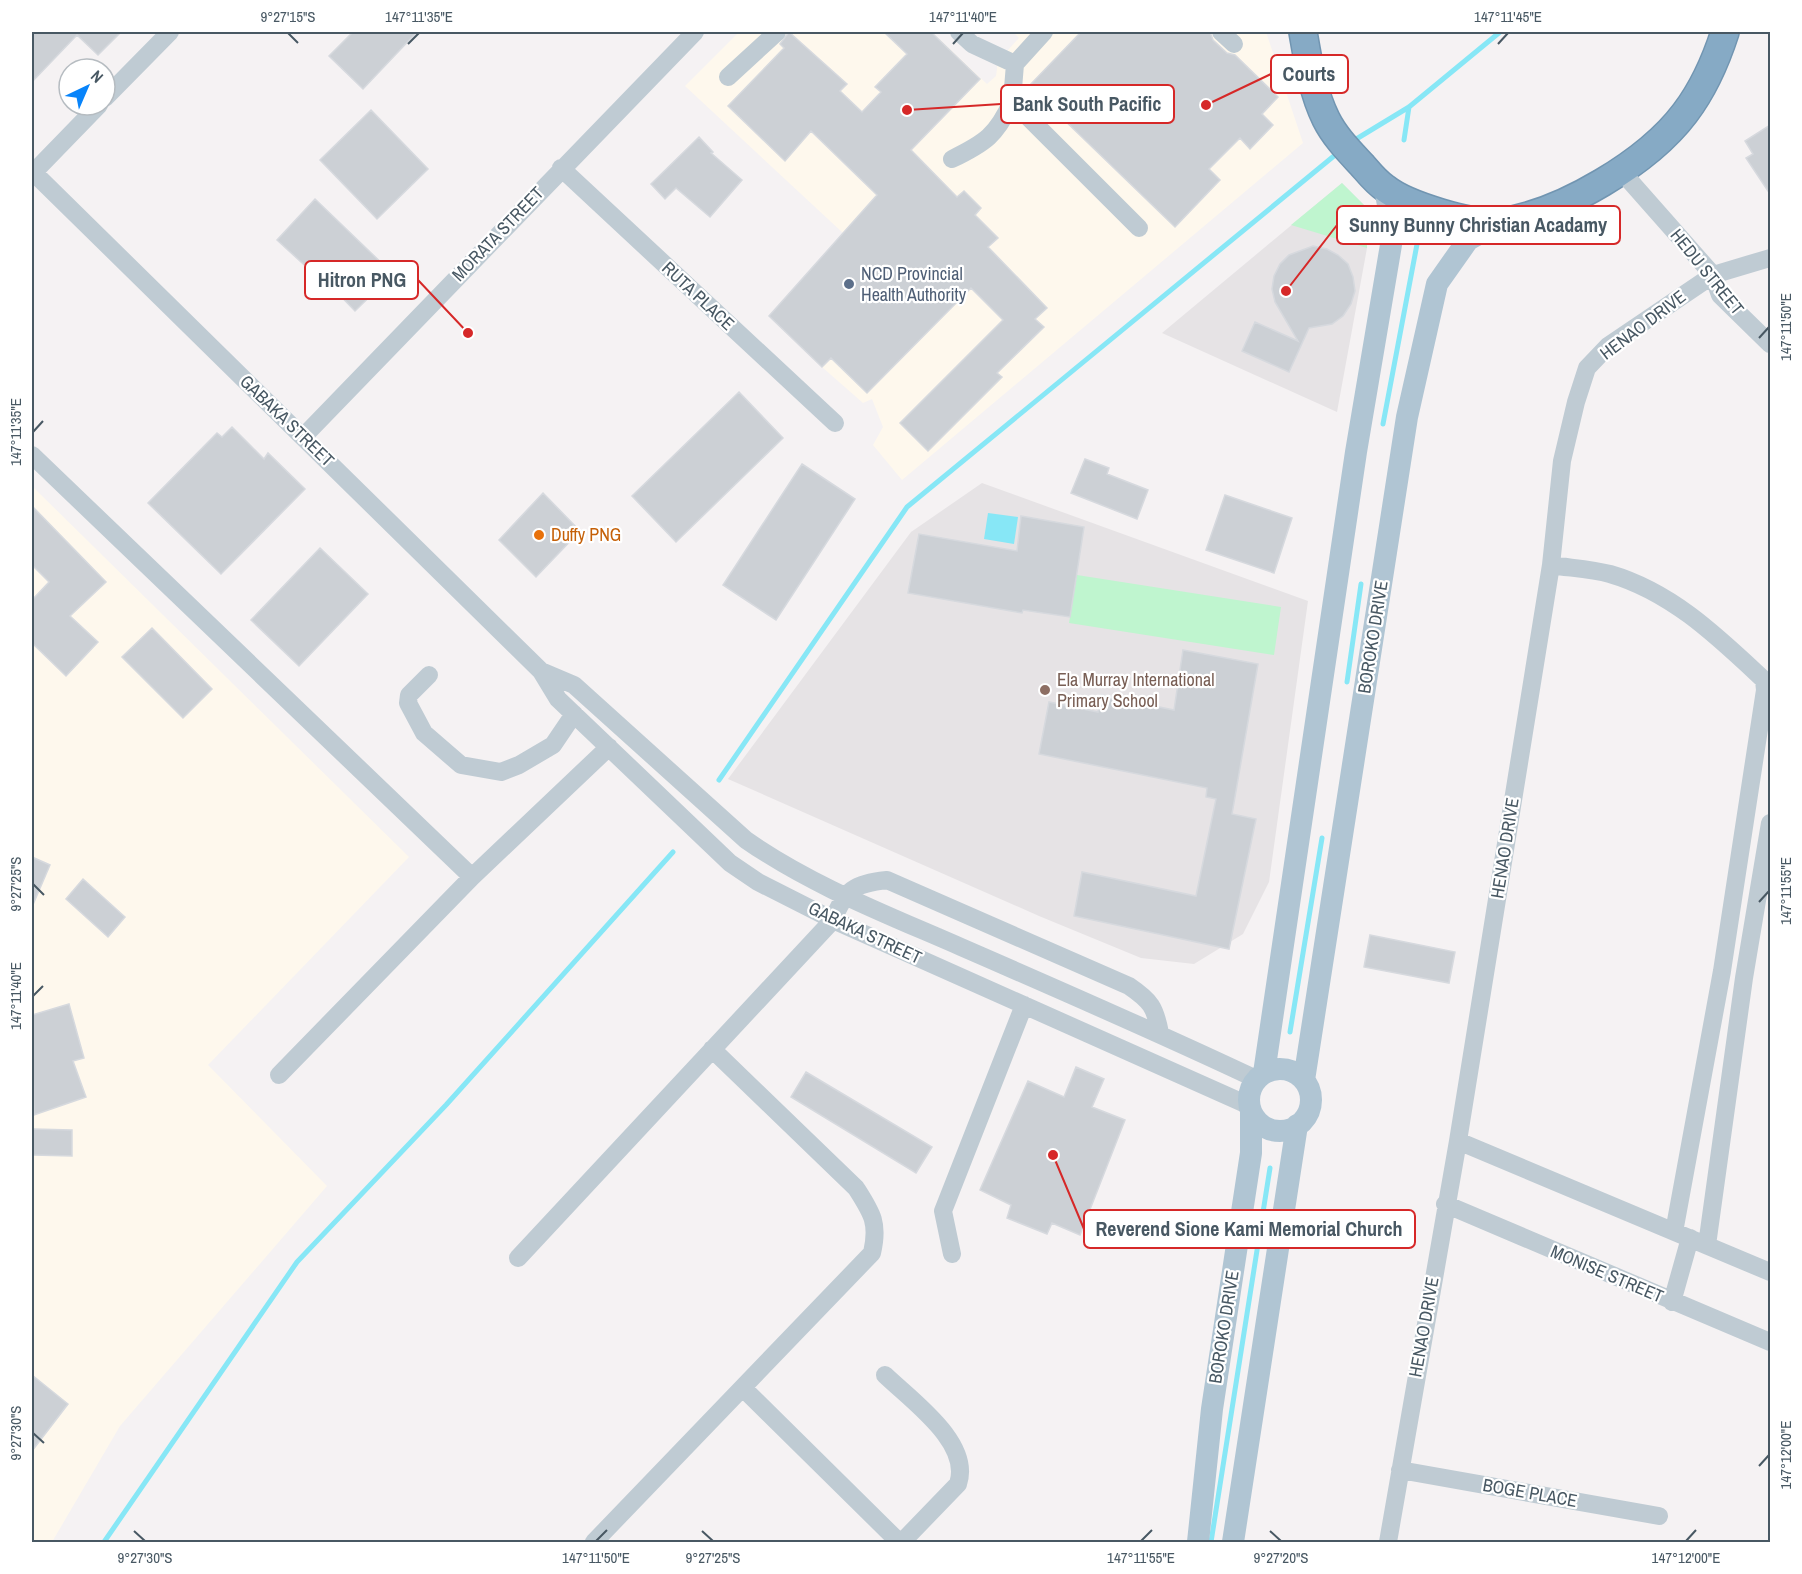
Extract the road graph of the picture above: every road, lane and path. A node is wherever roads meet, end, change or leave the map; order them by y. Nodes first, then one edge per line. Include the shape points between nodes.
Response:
1 (170, 32) edge
2 (694, 32) edge
3 (777, 32) edge
4 (959, 32) edge
5 (1044, 32) edge
6 (1303, 32) edge
7 (1725, 32) edge
8 (1015, 64) junction
9 (729, 77) dead end
10 (117, 86) edge
11 (1012, 101) junction
12 (87, 117) edge
13 (952, 159) dead end
14 (561, 168) junction
15 (32, 172) edge
16 (1622, 172) junction
17 (1379, 183) junction
18 (1500, 222) junction
19 (1139, 228) dead end
20 (1770, 259) edge
21 (1713, 275) junction
22 (1770, 344) edge
23 (835, 423) dead end
24 (303, 437) junction
25 (32, 455) edge
26 (1551, 565) junction
27 (541, 671) junction
28 (429, 675) dead end
29 (1766, 686) edge
30 (574, 714) junction
31 (609, 747) junction
32 (1770, 823) edge
33 (472, 877) junction
34 (843, 896) junction
35 (833, 920) junction
36 (1024, 1005) junction
37 (1160, 1034) junction
38 (712, 1049) junction
39 (279, 1075) dead end
40 (1260, 1076) junction
41 (1304, 1080) junction
42 (1251, 1109) junction
43 (1298, 1125) junction
44 (1458, 1141) junction
45 (1445, 1204) junction
46 (1682, 1235) junction
47 (1707, 1245) junction
48 (952, 1254) dead end
49 (518, 1258) dead end
50 (1770, 1272) edge
51 (1672, 1302) junction
52 (1770, 1342) edge
53 (885, 1375) dead end
54 (743, 1388) junction
55 (1400, 1470) junction
56 (1659, 1516) dead end
57 (594, 1542) edge
58 (901, 1542) edge
59 (1198, 1542) edge
60 (1233, 1542) edge
61 (1388, 1542) edge

1 - 10 street
2 - 14 street, MORATA STREET
3 - 9 street
4 - 8 street via 972,44
5 - 8 street
6 - 17 highway via 1316,94 1337,138
7 - 16 highway via 1714,66 1685,113
8 - 11 street
11 - 13 street via 988,140
11 - 19 street
12 - 15 street
14 - 23 street, RUTA PLACE
14 - 24 street, MORATA STREET
15 - 24 street, GABAKA STREET
16 - 18 highway via 1544,209
16 - 21 street, HEDU STREET
17 - 18 highway via 1406,200 1450,216
17 - 40 main road via 1393,233
18 - 41 main road, BOROKO DRIVE via 1468,240 1437,284 1407,417
20 - 21 street, HENAO DRIVE
21 - 22 street, HEDU STREET via 1720,295
21 - 26 street, HENAO DRIVE via 1648,316 1608,346 1587,368 1562,460
24 - 27 street, GABAKA STREET
25 - 33 street
26 - 29 street via 1608,573 1644,586 1699,620
26 - 44 street, HENAO DRIVE
27 - 30 street, GABAKA STREET via 558,699
27 - 34 street, GABAKA STREET via 574,685 746,840
28 - 30 street via 409,695 408,703 424,733 461,765 501,772 519,765 553,745
29 - 46 street
30 - 31 street, GABAKA STREET
31 - 33 street
31 - 35 street, GABAKA STREET via 730,863
32 - 47 street
33 - 39 street
34 - 35 street
34 - 37 street, GABAKA STREET
34 - 37 street via 865,882 887,880 1074,960 1146,998 1155,1010
35 - 36 street, GABAKA STREET
35 - 38 street
36 - 42 street, GABAKA STREET
36 - 48 street via 943,1211
37 - 40 street, GABAKA STREET
38 - 49 street
38 - 54 street via 856,1188 876,1228 872,1253
40 - 41 main road via 1285,1069
40 - 42 main road via 1250,1092
41 - 43 main road via 1311,1099 1305,1118
42 - 43 main road via 1261,1124 1275,1130
42 - 59 main road, BOROKO DRIVE via 1251,1153 1212,1409
43 - 60 main road
44 - 45 street, HENAO DRIVE
44 - 46 street
45 - 51 street, MONISE STREET
45 - 55 street, HENAO DRIVE
46 - 47 street
46 - 51 street
47 - 50 street
51 - 52 street, MONISE STREET
53 - 58 street via 944,1432 960,1458 962,1471 958,1484
54 - 57 street
54 - 58 street
55 - 56 street, BOGE PLACE
55 - 61 street, HENAO DRIVE

